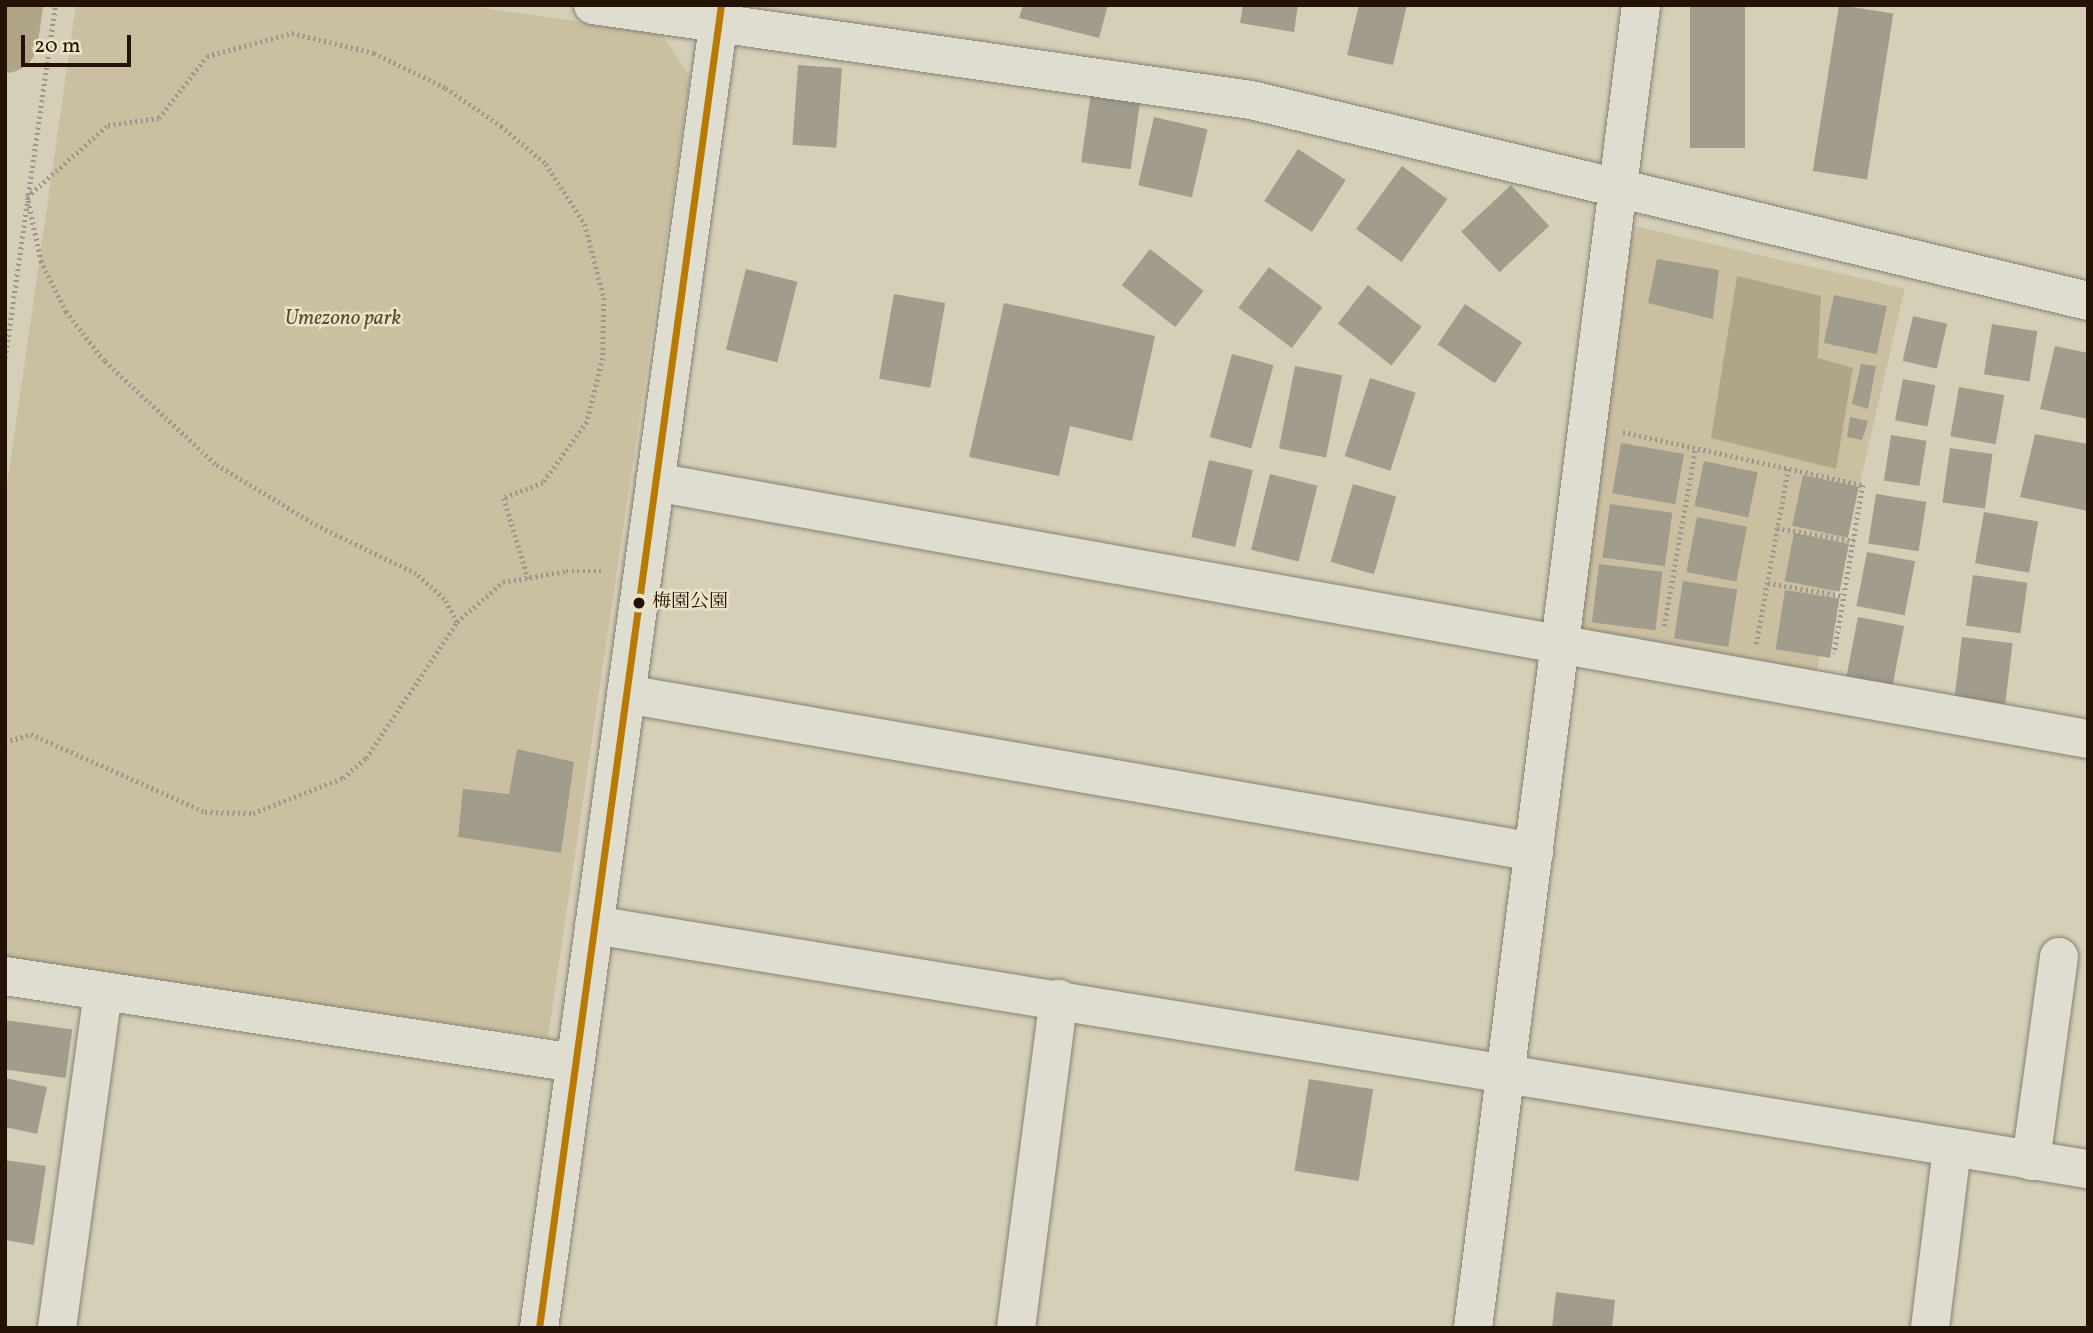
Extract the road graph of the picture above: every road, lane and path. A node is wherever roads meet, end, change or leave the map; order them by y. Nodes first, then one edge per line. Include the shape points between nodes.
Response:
1 (55, 5) edge
2 (593, 5) edge
3 (1642, 5) edge
4 (720, 15) edge
5 (1617, 189) junction
6 (27, 197) junction
7 (2088, 301) edge
8 (5, 358) edge
9 (1587, 424) junction
10 (1695, 451) dead end
11 (1788, 469) junction
12 (655, 482) junction
13 (1777, 528) junction
14 (1854, 541) junction
15 (643, 575) junction
16 (528, 578) junction
17 (1768, 583) junction
18 (1844, 596) junction
19 (457, 622) junction
20 (1559, 643) junction
21 (1657, 665) junction
22 (1748, 682) junction
23 (626, 694) junction
24 (1826, 696) junction
25 (2088, 739) edge
26 (5, 742) edge
27 (1534, 852) junction
28 (594, 926) junction
29 (2059, 957) dead end
30 (5, 975) edge
31 (103, 991) junction
32 (1059, 999) junction
33 (575, 1063) junction
34 (1505, 1074) junction
35 (1952, 1149) junction
36 (2031, 1161) junction
37 (2088, 1170) edge
38 (57, 1328) edge
39 (539, 1328) edge
40 (1016, 1328) edge
41 (1473, 1328) edge
42 (1930, 1328) edge

1 - 6 path
2 - 4 street
3 - 5 street
4 - 5 street via 1251,100
4 - 12 street
5 - 7 street
5 - 9 street
6 - 8 path
6 - 16 path via 108,125 159,118 207,57 292,33 374,53 446,88 501,126 546,164 585,224 604,298 604,358 587,422 543,483 504,498
6 - 19 path via 41,262 66,312 104,361 215,464 306,520 416,574 444,599
9 - 11 path
9 - 20 street
10 - 21 path
11 - 13 path
11 - 14 path via 1863,485
12 - 15 street
12 - 20 street
13 - 14 path
13 - 17 path
14 - 18 path
15 - 16 path via 566,571
15 - 23 street
16 - 19 path via 503,583
17 - 18 path
17 - 22 path
18 - 24 path
19 - 26 path via 366,758 333,783 253,813 205,812 32,734
20 - 21 street
20 - 27 street
21 - 22 street
22 - 24 street
23 - 27 street
23 - 28 street
24 - 25 street
27 - 34 street
28 - 32 street
28 - 33 street
29 - 36 street
30 - 31 street
31 - 33 street
31 - 38 street
32 - 34 street
32 - 40 street
33 - 39 street
34 - 35 street
34 - 41 street
35 - 36 street
35 - 42 street
36 - 37 street

